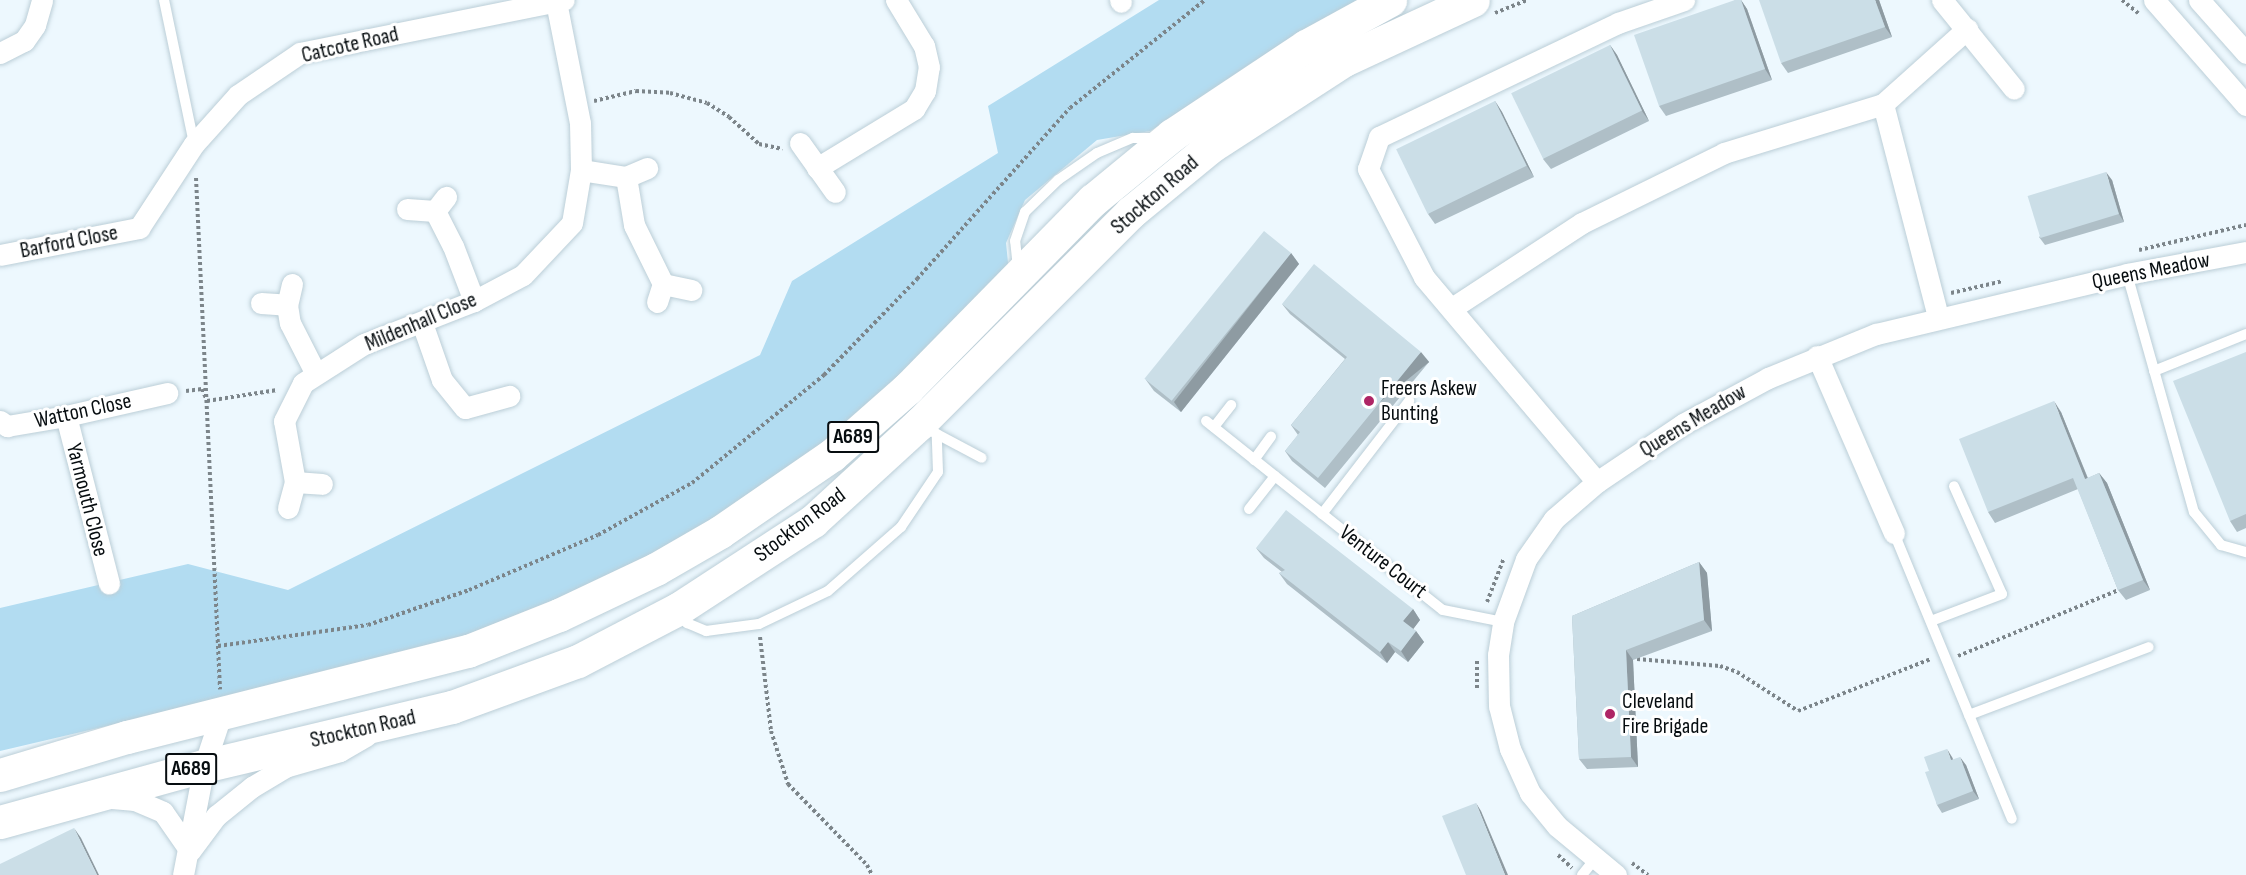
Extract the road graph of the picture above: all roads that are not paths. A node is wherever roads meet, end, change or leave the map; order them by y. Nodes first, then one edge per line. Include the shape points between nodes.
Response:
1 (42, 0) edge
2 (164, 0) edge
3 (896, 0) edge
4 (1390, 0) edge
5 (1684, 0) edge
6 (1942, 0) edge
7 (2154, 0) edge
8 (2199, 0) edge
9 (560, 1) edge
10 (1479, 9) edge
11 (1967, 29) junction
12 (0, 53) edge
13 (2246, 53) edge
14 (2014, 89) dead end
15 (1883, 104) junction
16 (2246, 105) edge
17 (800, 143) road end
18 (194, 144) junction
19 (647, 168) dead end
20 (817, 168) junction
21 (581, 170) junction
22 (626, 177) junction
23 (835, 192) dead end
24 (407, 209) dead end
25 (139, 228) joint
26 (2246, 252) edge
27 (0, 255) edge
28 (2127, 274) junction
29 (292, 284) dead end
30 (691, 290) dead end
31 (474, 301) junction
32 (261, 303) dead end
33 (287, 305) junction
34 (1936, 306) junction
35 (1452, 308) junction
36 (422, 323) junction
37 (2246, 334) edge
38 (1817, 356) junction
39 (2154, 371) junction
40 (315, 372) junction
41 (166, 393) road end
42 (509, 396) dead end
43 (1409, 402) dead end
44 (1231, 405) dead end
45 (66, 416) junction
46 (0, 421) edge
47 (929, 429) junction
48 (1271, 437) dead end
49 (982, 458) dead end
50 (1254, 460) junction
51 (1275, 476) junction
52 (295, 482) junction
53 (1597, 482) junction
54 (322, 484) dead end
55 (1954, 486) dead end
56 (288, 508) dead end
57 (1249, 509) dead end
58 (1322, 514) junction
59 (1894, 533) joint
60 (2246, 552) edge
61 (109, 584) dead end
62 (678, 609) junction
63 (1493, 620) junction
64 (1931, 621) junction
65 (2148, 647) dead end
66 (222, 712) junction
67 (1969, 715) junction
68 (384, 724) junction
69 (204, 766) junction
70 (0, 775) edge
71 (86, 797) junction
72 (2012, 819) dead end
73 (0, 822) edge
74 (190, 851) junction
75 (1619, 865) edge
76 (1586, 870) edge
77 (183, 875) edge

1 - 12 street via 35,25 24,41
2 - 18 lane
3 - 20 street via 924,46 929,68 925,91 914,109
4 - 66 highway, Stockton Road / A689 via 1229,94 1168,139 1093,200 908,388 832,455 720,532 656,569 559,615 468,651
5 - 35 street via 1618,23 1379,137 1368,169 1424,277
6 - 11 street
7 - 16 street
8 - 13 street
9 - 18 street, Catcote Road via 300,53 238,95
9 - 21 street, Mildenhall Close via 576,105
10 - 47 highway, Stockton Road / A689 via 1344,60 1210,147 1131,212
11 - 14 street
11 - 15 street
15 - 34 street
15 - 35 street via 1724,153 1582,223
17 - 20 street
18 - 25 street, Catcote Road
19 - 22 street
20 - 23 street
21 - 22 street
21 - 31 street, Mildenhall Close via 572,223 522,275
22 - 30 street via 634,225 660,293
24 - 31 street via 440,204
25 - 27 street, Barford Close
26 - 28 street, Queens Meadow
28 - 34 street, Queens Meadow
28 - 39 lane
29 - 33 street
31 - 36 street, Mildenhall Close
32 - 33 street
33 - 40 street via 290,323
34 - 38 street, Queens Meadow
35 - 53 street
36 - 40 street, Mildenhall Close via 364,344
36 - 42 street via 442,380 465,408
37 - 39 lane
38 - 53 street, Queens Meadow via 1735,394
38 - 59 street
39 - 60 lane via 2194,512 2221,545
40 - 52 street, Mildenhall Close via 299,390 284,421
41 - 45 street, Watton Close
43 - 58 lane, Venture Court
44 - 50 lane, Venture Court via 1210,424
45 - 46 street, Watton Close via 7,426
45 - 61 street, Yarmouth Close
47 - 49 lane
47 - 62 highway, Stockton Road / A689 via 813,521
47 - 62 lane via 938,472 901,527 828,591 759,624 706,632 687,623
48 - 50 lane
50 - 51 lane, Venture Court
51 - 57 lane
51 - 58 lane, Venture Court
52 - 54 street
52 - 56 street, Mildenhall Close
53 - 63 street, Queens Meadow via 1554,519 1526,559
55 - 64 lane via 2002,594
58 - 63 lane, Venture Court via 1443,610
59 - 64 lane
62 - 68 highway, Stockton Road / A689 via 567,665 452,707
63 - 76 street, Queens Meadow via 1499,706 1510,749 1530,793
64 - 67 lane
65 - 67 lane
66 - 69 street
66 - 70 highway, Stockton Road / A689
67 - 72 lane
68 - 69 highway, Stockton Road / A689
68 - 74 street via 340,751 285,767 252,787 216,816
69 - 71 highway, Stockton Road / A689
69 - 74 street
71 - 73 highway, Stockton Road / A689
71 - 74 street via 135,800 163,812
74 - 77 street
75 - 76 street, Queens Meadow

